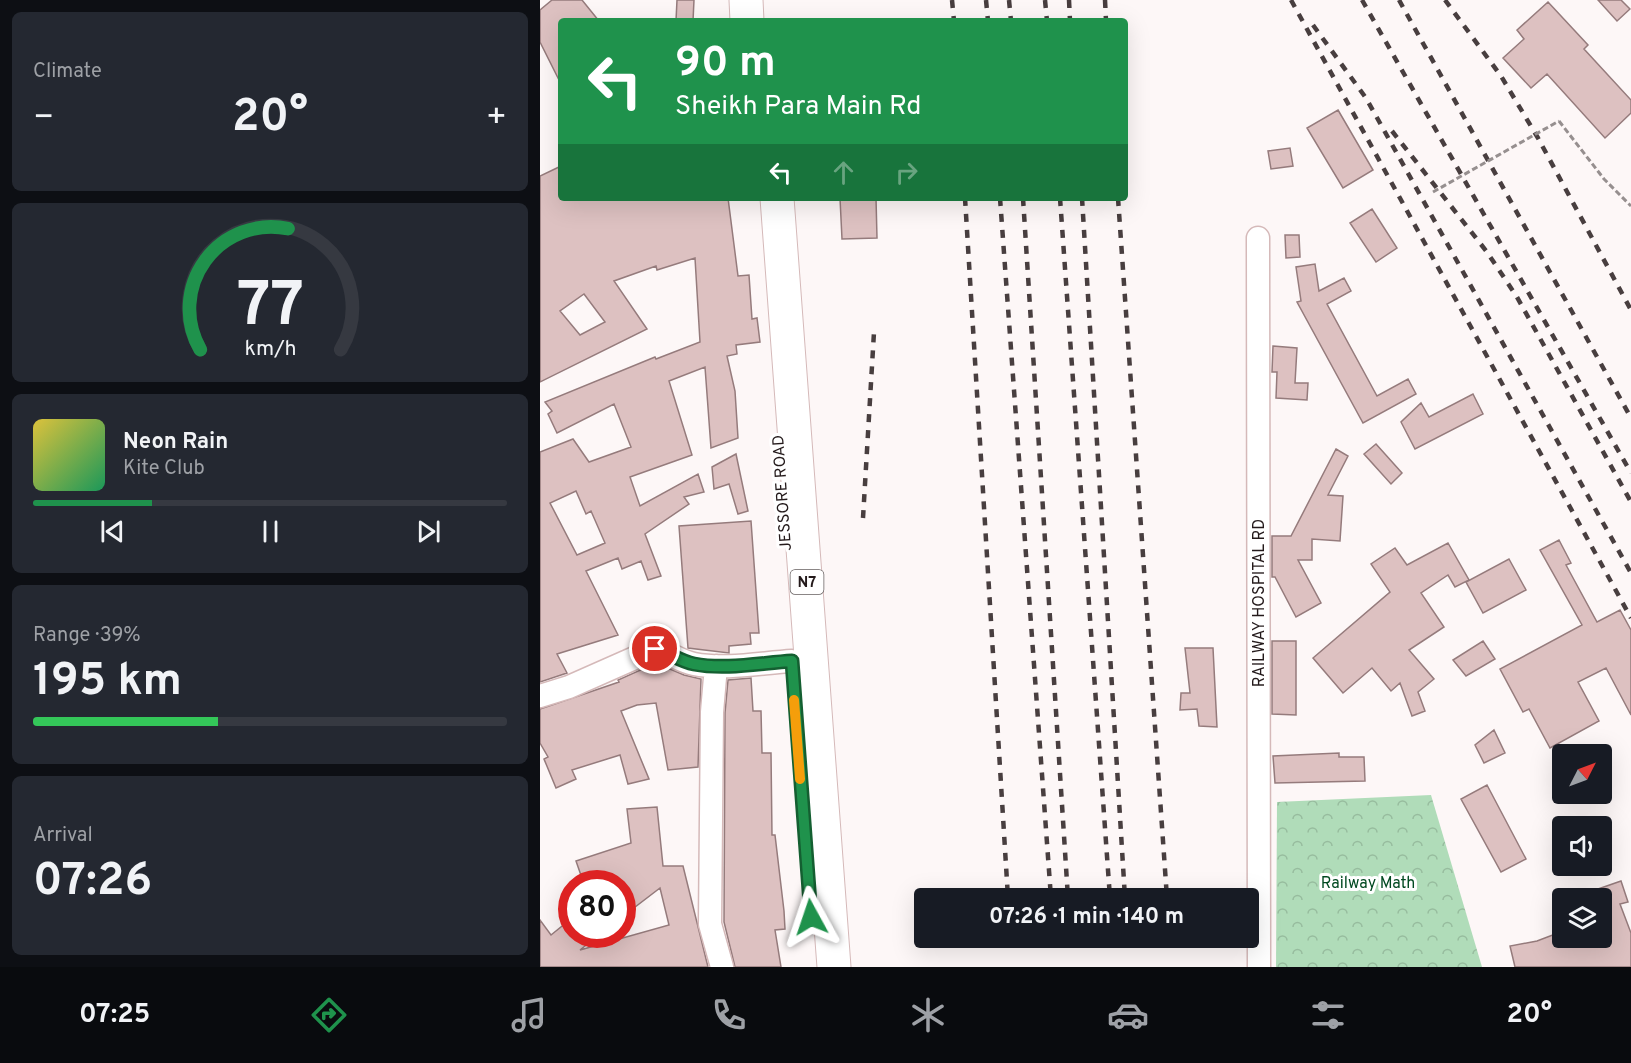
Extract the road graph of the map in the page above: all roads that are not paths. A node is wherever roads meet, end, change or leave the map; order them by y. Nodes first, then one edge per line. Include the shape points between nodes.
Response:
1 (746, 0) edge
2 (767, 0) edge
3 (747, 18) edge
4 (768, 18) edge
5 (758, 201) edge
6 (777, 201) edge
7 (1258, 238) dead end
8 (800, 659) junction
9 (716, 666) junction
10 (540, 696) edge
11 (722, 967) edge
12 (813, 967) edge
13 (834, 967) edge
14 (1259, 967) edge

1 - 3 highway
2 - 4 highway
5 - 8 highway, JESSORE ROAD / N7
6 - 8 highway, N7
7 - 14 street, RAILWAY HOSPITAL RD
8 - 9 street
8 - 12 highway, JESSORE ROAD / N7
8 - 13 highway, N7
9 - 10 street via 690,663 655,649
9 - 11 street via 711,712 710,924

